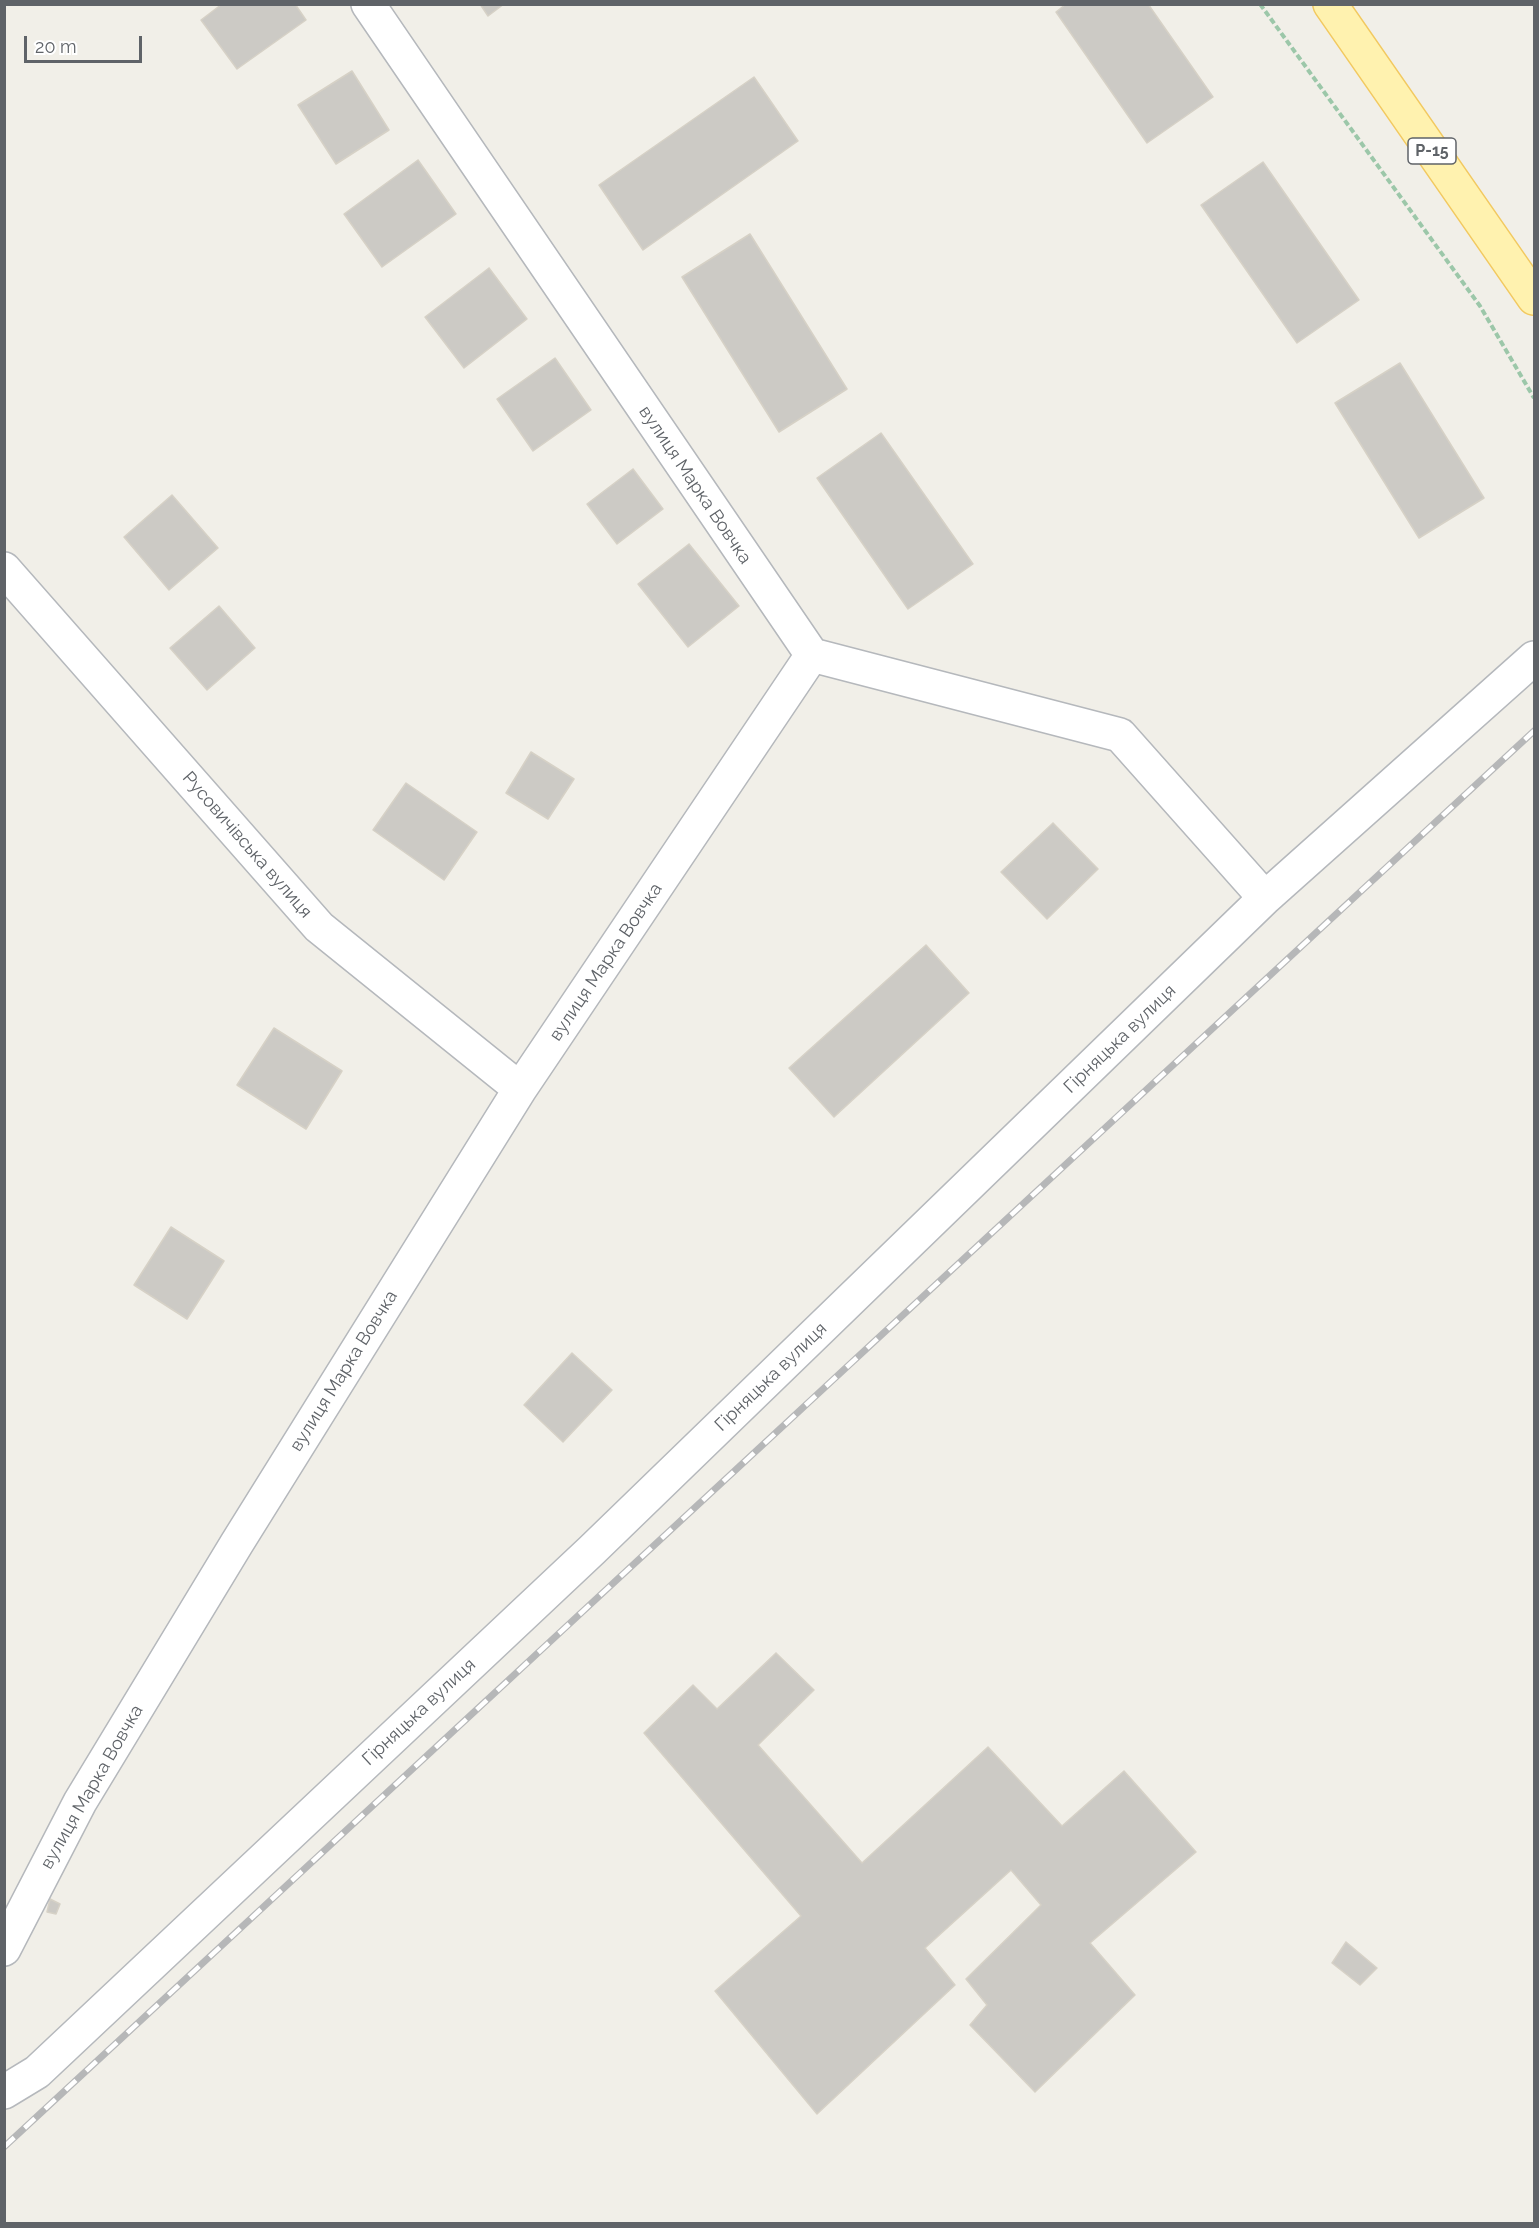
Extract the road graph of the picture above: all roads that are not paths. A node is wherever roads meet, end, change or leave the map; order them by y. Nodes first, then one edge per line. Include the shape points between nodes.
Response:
1 (368, 4) edge
2 (1330, 4) edge
3 (1534, 298) edge
4 (4, 569) edge
5 (812, 656) junction
6 (1534, 658) edge
7 (1265, 898) junction
8 (520, 1089) junction
9 (4, 1949) edge
10 (4, 2092) edge

1 - 5 street, вулиця Марка Вовчка
2 - 3 main road, Р-15
4 - 8 street, Русовичівська вулиця via 318,927
5 - 7 street via 1120,735
5 - 8 street, вулиця Марка Вовчка
6 - 7 street, Гірняцька вулиця
7 - 10 street, Гірняцька вулиця via 584,1558 37,2072
8 - 9 street, вулиця Марка Вовчка via 80,1802

